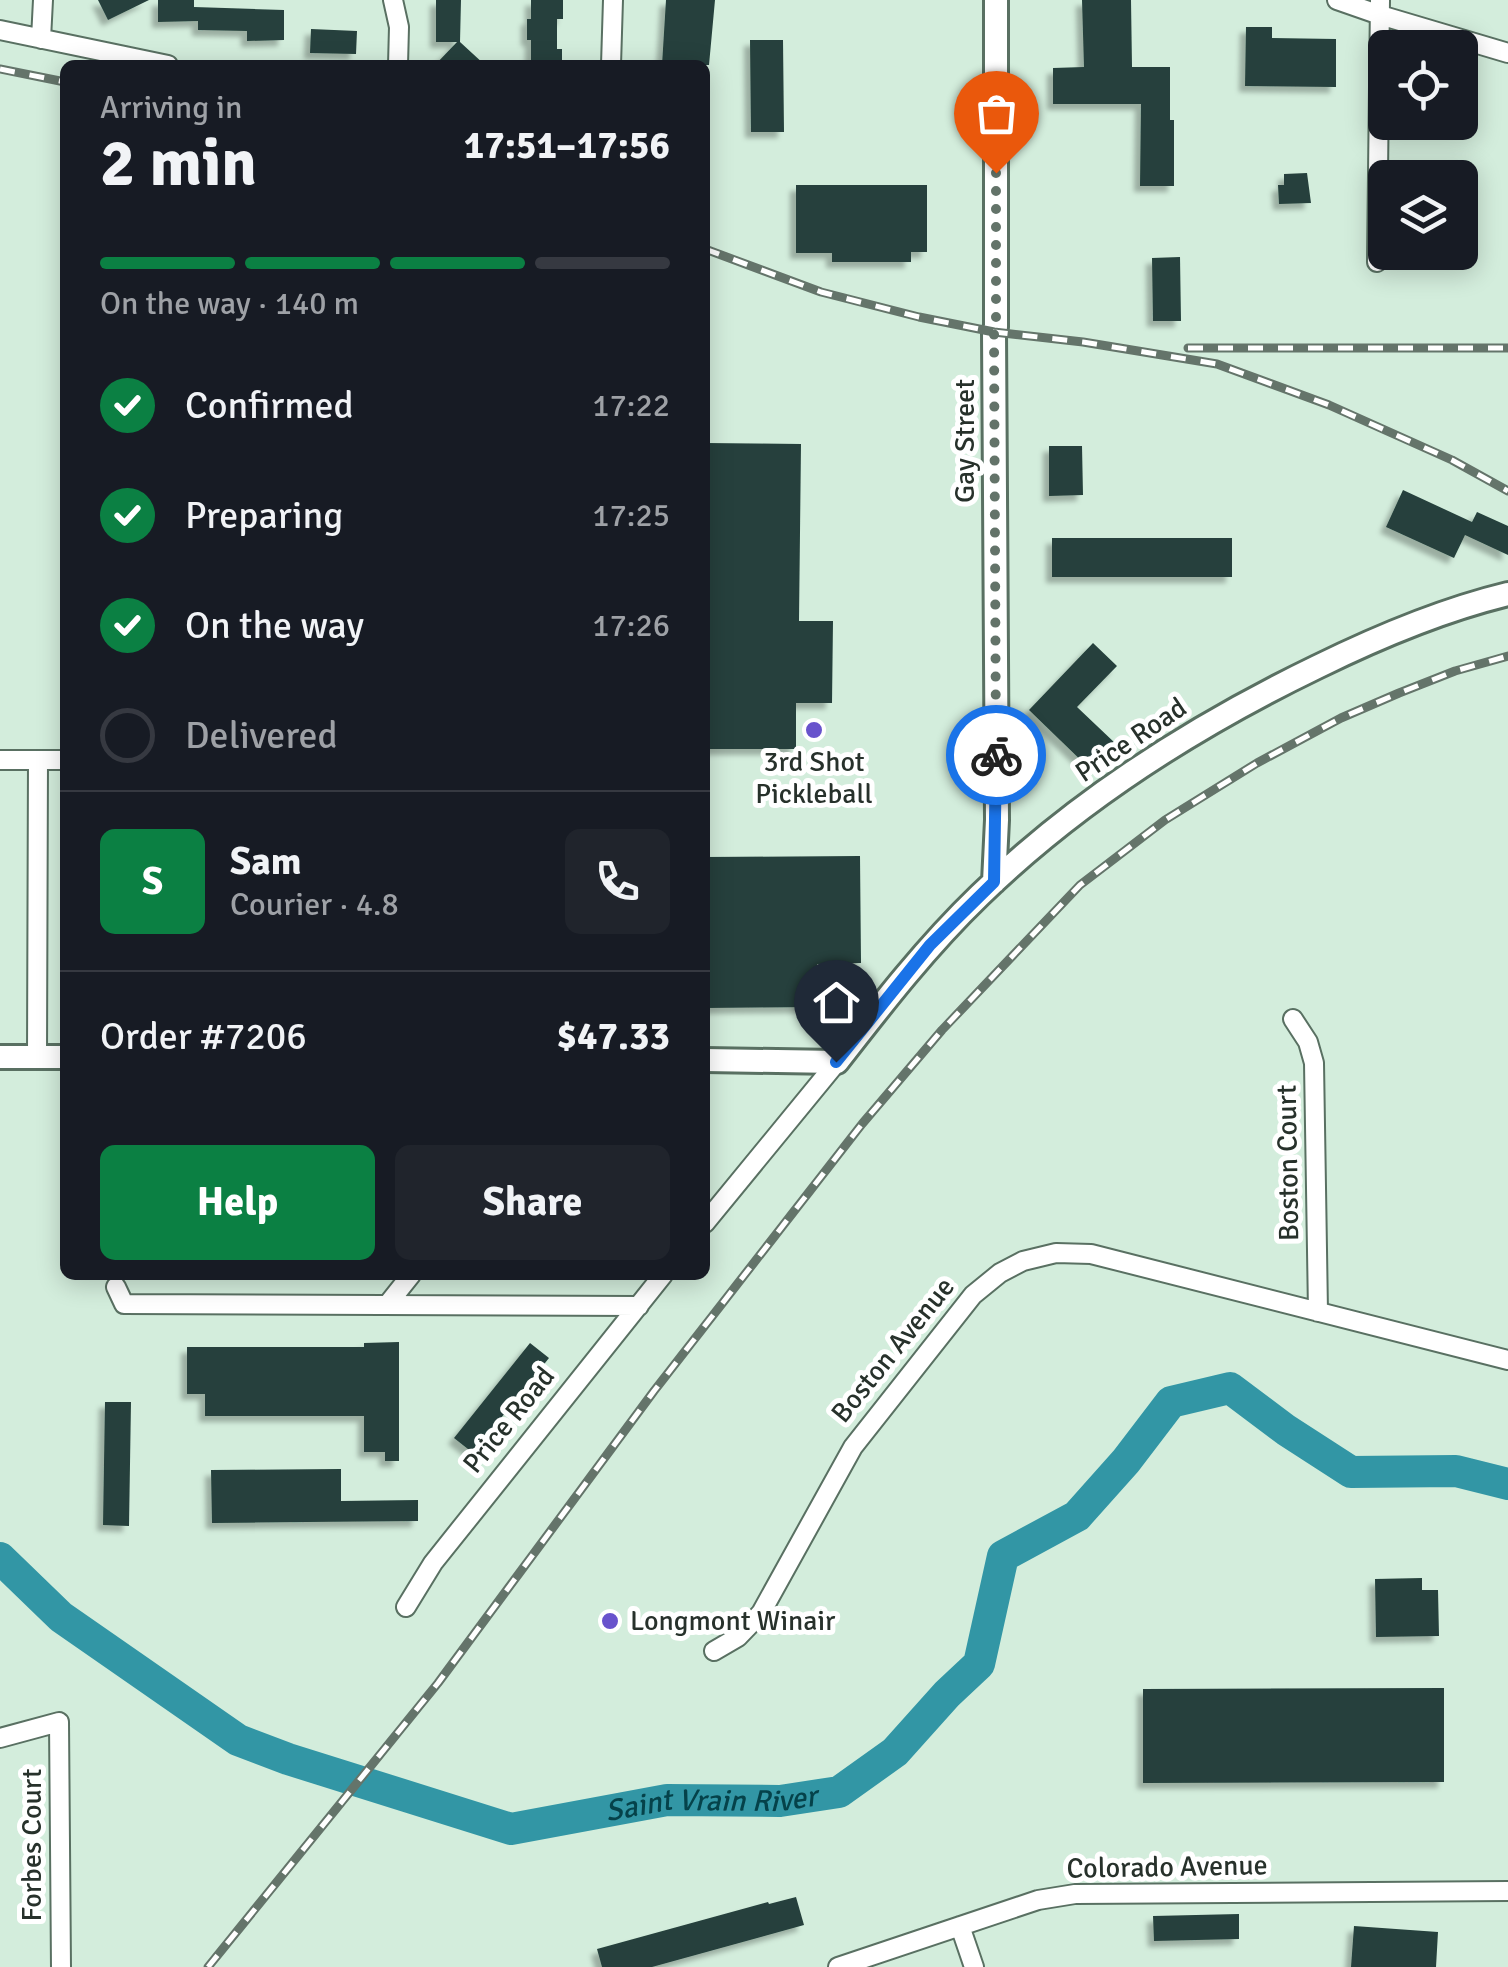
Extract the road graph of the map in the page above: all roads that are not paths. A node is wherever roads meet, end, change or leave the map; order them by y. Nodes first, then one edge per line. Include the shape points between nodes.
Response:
1 (43, 0) edge
2 (393, 0) edge
3 (613, 0) edge
4 (996, 0) edge
5 (1336, 0) edge
6 (1380, 8) edge
7 (0, 30) edge
8 (41, 39) junction
9 (1508, 53) edge
10 (144, 60) edge
11 (398, 60) edge
12 (611, 60) edge
13 (1378, 160) edge
14 (1508, 594) edge
15 (0, 760) edge
16 (38, 760) junction
17 (60, 760) edge
18 (994, 882) junction
19 (1293, 1019) dead end
20 (0, 1057) edge
21 (37, 1057) junction
22 (60, 1057) edge
23 (710, 1060) edge
24 (836, 1062) junction
25 (710, 1217) edge
26 (407, 1280) edge
27 (660, 1280) edge
28 (116, 1287) dead end
29 (387, 1305) junction
30 (639, 1306) junction
31 (1318, 1312) junction
32 (1508, 1360) edge
33 (406, 1606) dead end
34 (714, 1651) dead end
35 (0, 1738) edge
36 (1508, 1892) edge
37 (960, 1926) junction
38 (61, 1967) edge
39 (838, 1967) edge
40 (974, 1967) edge

1 - 8 street
2 - 11 street
3 - 12 street
4 - 18 street, Gay Street
5 - 6 street
6 - 9 street
6 - 13 street
7 - 8 street
8 - 10 street
14 - 18 street, Price Road via 1412,625 1260,694 1077,812
15 - 16 street
16 - 17 street
16 - 21 street
18 - 24 street, Price Road via 930,945
19 - 31 street, Boston Court via 1314,1063
20 - 21 street
21 - 22 street
23 - 24 street
24 - 25 street, Price Road
26 - 29 street
27 - 30 street, Price Road
28 - 29 street via 124,1304
29 - 30 street
30 - 33 street, Price Road
31 - 32 street, Boston Avenue
31 - 34 street, Boston Avenue via 1091,1254 1034,1258 1000,1273 973,1295 853,1448 762,1614
35 - 38 street, Forbes Court via 58,1722
36 - 37 street, Colorado Avenue via 1075,1894
37 - 39 street, Colorado Avenue
37 - 40 street

